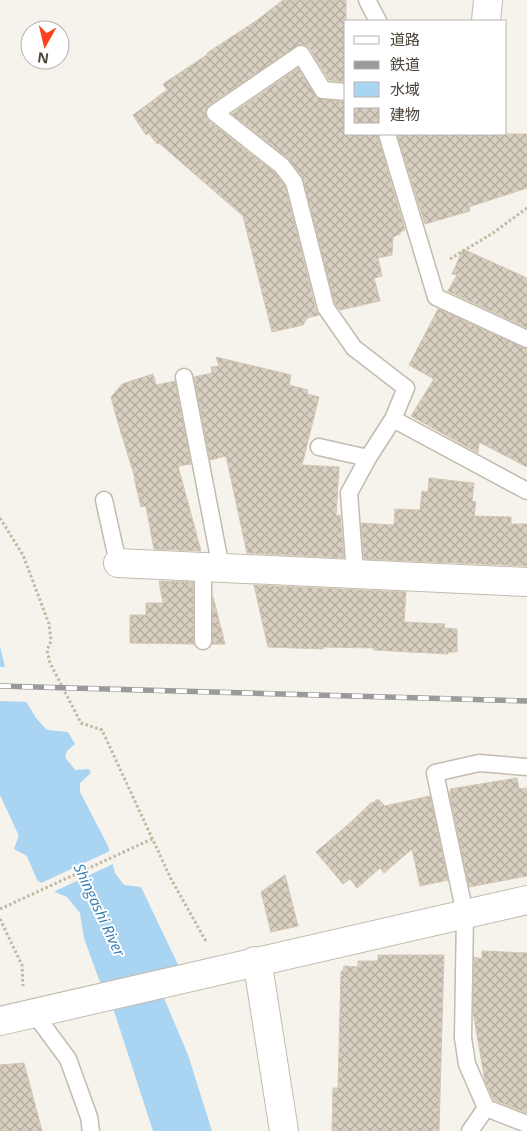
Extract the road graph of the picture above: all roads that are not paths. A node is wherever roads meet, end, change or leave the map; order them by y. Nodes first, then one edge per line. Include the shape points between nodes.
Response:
1 (367, 0) edge
2 (488, 0) edge
3 (377, 20) edge
4 (486, 20) edge
5 (344, 92) edge
6 (387, 135) edge
7 (527, 339) edge
8 (184, 377) dead end
9 (392, 419) junction
10 (319, 447) dead end
11 (368, 458) junction
12 (527, 491) edge
13 (104, 500) dead end
14 (118, 563) joint
15 (212, 567) junction
16 (355, 573) junction
17 (527, 582) edge
18 (203, 641) dead end
19 (527, 767) edge
20 (527, 900) edge
21 (465, 914) junction
22 (255, 961) junction
23 (47, 1010) junction
24 (0, 1021) edge
25 (486, 1108) junction
26 (527, 1124) edge
27 (91, 1131) edge
28 (284, 1131) edge
29 (470, 1131) edge

1 - 3 lane
2 - 4 street
5 - 9 lane via 323,90 301,54 215,113 282,166 294,182 326,308 354,348 406,388
6 - 7 lane via 436,297
8 - 15 lane
9 - 11 lane
9 - 12 lane
10 - 11 lane
11 - 16 lane via 349,493
13 - 14 lane
14 - 15 street
15 - 16 street
15 - 18 lane
16 - 17 street
19 - 21 lane via 479,763 435,773
20 - 21 street
21 - 22 street
21 - 25 lane via 463,1038 467,1064
22 - 23 street via 209,961
22 - 28 street
23 - 24 street
23 - 27 lane via 68,1059
25 - 26 lane
25 - 29 lane

